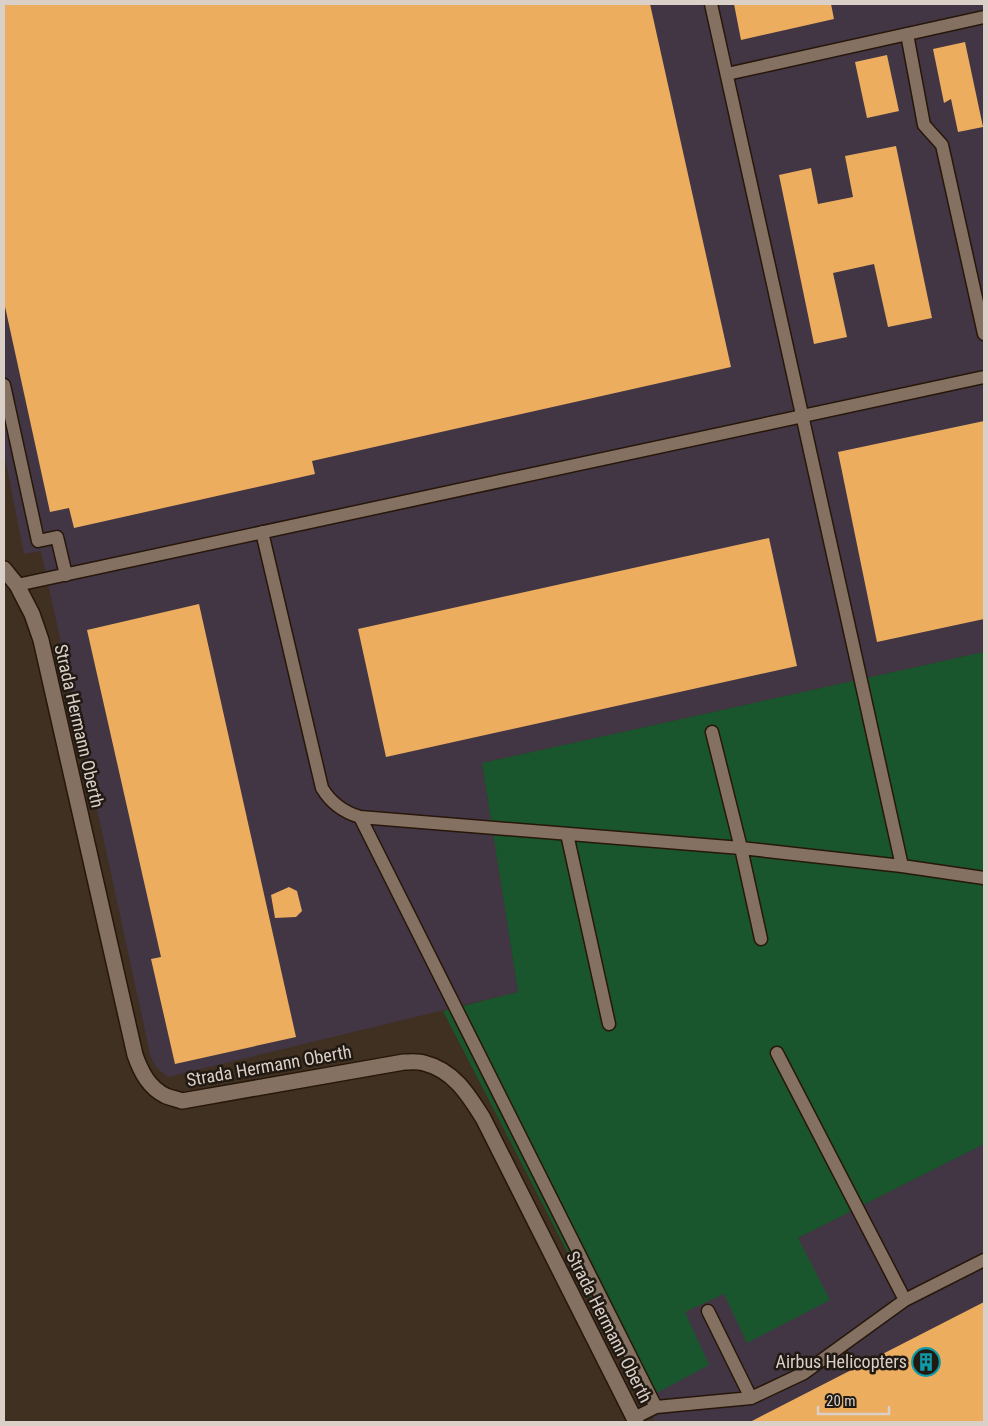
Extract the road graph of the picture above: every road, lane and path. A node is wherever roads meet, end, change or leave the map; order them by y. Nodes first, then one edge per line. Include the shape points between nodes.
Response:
1 (711, 4) edge
2 (984, 17) edge
3 (907, 34) junction
4 (727, 74) junction
5 (984, 334) edge
6 (984, 377) edge
7 (4, 385) edge
8 (803, 416) junction
9 (262, 532) junction
10 (4, 569) edge
11 (66, 574) junction
12 (17, 585) junction
13 (712, 732) dead end
14 (360, 817) junction
15 (567, 834) junction
16 (741, 848) junction
17 (902, 866) junction
18 (984, 878) edge
19 (761, 939) dead end
20 (609, 1024) dead end
21 (777, 1053) dead end
22 (984, 1260) edge
23 (905, 1300) junction
24 (708, 1311) dead end
25 (751, 1398) junction
26 (656, 1407) junction
27 (635, 1420) edge

1 - 4 lane
2 - 3 lane
3 - 4 lane
3 - 5 lane via 924,125 942,145
4 - 8 lane
6 - 8 lane
7 - 11 lane via 38,542 57,537
8 - 9 lane
8 - 17 lane
9 - 11 lane
9 - 14 lane via 322,788 336,806
10 - 12 street, Strada Hermann Oberth
11 - 12 lane
12 - 27 street, Strada Hermann Oberth via 41,640 135,1055 140,1071 151,1086 182,1101 404,1062 422,1062 441,1069 456,1080 483,1118
13 - 16 lane
14 - 15 lane
14 - 26 lane
15 - 16 lane
15 - 20 lane
16 - 17 lane
16 - 19 lane
17 - 18 lane
21 - 23 lane
22 - 23 lane
23 - 25 lane via 804,1373
24 - 25 lane
25 - 26 lane
26 - 27 lane

